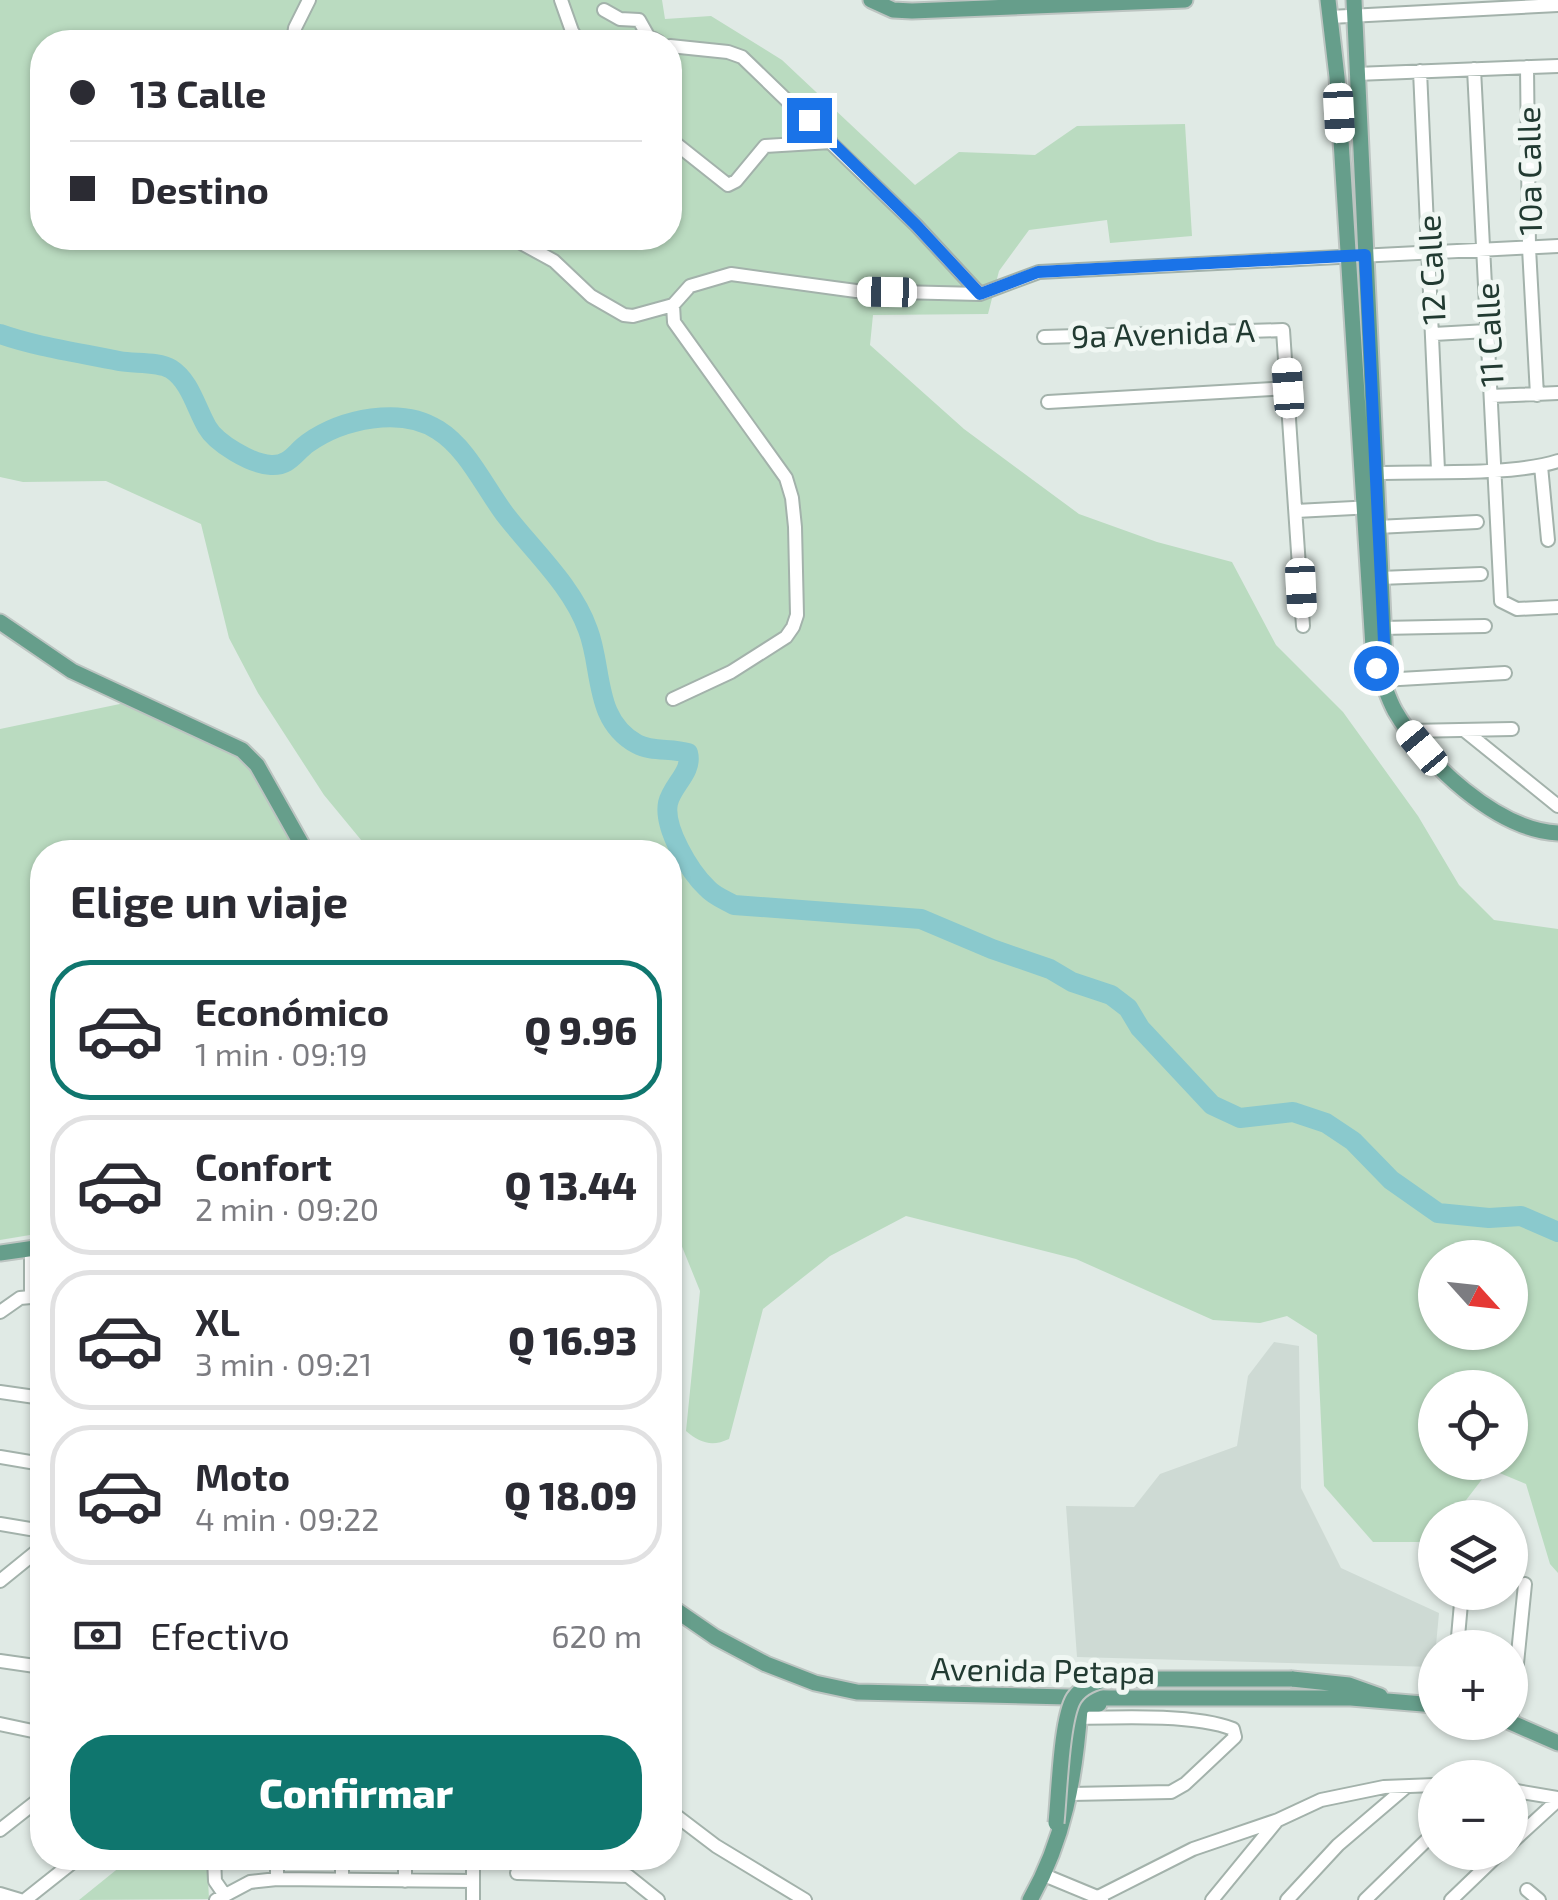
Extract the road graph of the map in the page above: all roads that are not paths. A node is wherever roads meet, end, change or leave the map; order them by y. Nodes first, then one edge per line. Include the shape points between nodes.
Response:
1 (309, 0) edge
2 (560, 0) edge
3 (871, 0) edge
4 (1185, 0) edge
5 (1558, 6) edge
6 (1329, 8) edge
7 (1354, 8) edge
8 (604, 10) dead end
9 (295, 30) edge
10 (572, 30) edge
11 (645, 30) edge
12 (682, 47) edge
13 (1558, 66) edge
14 (1526, 67) junction
15 (1474, 68) junction
16 (1420, 70) junction
17 (1356, 74) junction
18 (831, 142) junction
19 (682, 149) edge
20 (1558, 246) edge
21 (1530, 248) junction
22 (1483, 249) junction
23 (534, 250) edge
24 (1429, 252) junction
25 (1365, 255) junction
26 (1346, 257) junction
27 (980, 294) junction
28 (672, 304) junction
29 (1486, 331) junction
30 (1434, 334) junction
31 (1044, 337) dead end
32 (1288, 388) junction
33 (1558, 393) edge
34 (1537, 395) junction
35 (1491, 396) junction
36 (1048, 402) dead end
37 (1558, 461) edge
38 (1540, 466) junction
39 (1496, 469) junction
40 (1438, 470) junction
41 (1375, 473) junction
42 (1370, 507) junction
43 (1296, 511) junction
44 (1477, 522) dead end
45 (1377, 527) junction
46 (1548, 540) dead end
47 (1481, 574) dead end
48 (1380, 578) junction
49 (1558, 607) edge
50 (0, 622) edge
51 (1303, 626) dead end
52 (1486, 626) dead end
53 (1381, 628) junction
54 (1506, 673) dead end
55 (1381, 675) junction
56 (674, 699) dead end
57 (1512, 729) dead end
58 (1464, 730) junction
59 (1408, 731) junction
60 (1558, 806) edge
61 (1558, 833) edge
62 (299, 840) edge
63 (30, 1249) edge
64 (0, 1253) edge
65 (30, 1297) edge
66 (0, 1312) edge
67 (0, 1392) edge
68 (30, 1396) edge
69 (0, 1457) edge
70 (30, 1462) edge
71 (0, 1524) edge
72 (30, 1528) edge
73 (30, 1557) edge
74 (0, 1582) edge
75 (682, 1614) edge
76 (0, 1661) edge
77 (30, 1665) edge
78 (1110, 1698) junction
79 (1388, 1701) junction
80 (1418, 1704) edge
81 (1079, 1718) junction
82 (0, 1724) edge
83 (1528, 1728) edge
84 (30, 1730) edge
85 (1553, 1737) edge
86 (1406, 1786) junction
87 (1418, 1786) edge
88 (1528, 1793) edge
89 (1070, 1794) junction
90 (1558, 1799) edge
91 (30, 1807) edge
92 (682, 1820) edge
93 (1278, 1820) junction
94 (1528, 1827) edge
95 (0, 1830) edge
96 (1418, 1849) edge
97 (1048, 1868) junction
98 (62, 1870) edge
99 (215, 1870) edge
100 (278, 1870) edge
101 (342, 1870) edge
102 (405, 1870) edge
103 (473, 1870) edge
104 (531, 1870) edge
105 (584, 1870) edge
106 (628, 1870) edge
107 (1482, 1870) edge
108 (517, 1874) dead end
109 (628, 1876) junction
110 (278, 1879) junction
111 (342, 1879) junction
112 (405, 1881) junction
113 (473, 1881) junction
114 (1527, 1890) dead end
115 (0, 1894) edge
116 (220, 1897) edge
117 (1097, 1897) edge
118 (22, 1900) edge
119 (473, 1900) edge
120 (658, 1900) edge
121 (805, 1900) edge
122 (1030, 1900) edge
123 (1072, 1900) edge
124 (1212, 1900) edge
125 (1287, 1900) edge
126 (1366, 1900) edge
127 (1450, 1900) edge
128 (1539, 1900) edge

1 - 9 street
2 - 10 street
3 - 4 main road via 902,11
5 - 7 street
6 - 7 street
6 - 26 main road
7 - 17 main road
8 - 11 street via 639,20
12 - 18 street via 742,57
13 - 14 street
14 - 15 street
14 - 21 street, 10a Calle
15 - 16 street
15 - 22 street, 11 Calle
16 - 17 street
16 - 24 street, 12 Calle
17 - 25 main road
18 - 19 street via 765,146 728,185
18 - 27 street
20 - 21 street
21 - 22 street
21 - 34 street, 10a Calle
22 - 24 street
22 - 29 street, 11 Calle
23 - 28 street via 624,315
24 - 25 street
24 - 30 street, 12 Calle
25 - 26 street
25 - 41 main road
26 - 27 street via 1038,272
26 - 42 main road
27 - 28 street via 856,291 731,274 690,286
28 - 56 street via 682,337 786,478 797,584 797,616 786,637
29 - 30 street
29 - 35 street, 11 Calle
30 - 40 street, 12 Calle
31 - 32 street, 9a Avenida A via 1282,330
32 - 36 street
32 - 43 street
33 - 34 street
34 - 35 street
35 - 39 street, 11 Calle
37 - 38 street
38 - 39 street
38 - 46 street
39 - 40 street
39 - 49 street, 11 Calle via 1501,601 1517,609
40 - 41 street
41 - 42 main road
42 - 43 street
42 - 45 main road
42 - 55 main road via 1370,629
43 - 51 street
44 - 45 street
45 - 48 main road
47 - 48 street
48 - 53 main road
50 - 62 main road via 72,670 242,750
52 - 53 street
53 - 55 main road
54 - 55 street
55 - 59 main road
57 - 58 street
58 - 59 street
58 - 60 street
59 - 61 main road via 1497,813 1522,827
63 - 64 main road
65 - 66 street
67 - 68 street
69 - 70 street
71 - 72 street
73 - 74 street
75 - 78 main road, Avenida Petapa via 766,1664 842,1689
76 - 77 street
78 - 79 main road, Avenida Petapa
78 - 81 main road via 1082,1705
79 - 80 main road, Avenida Petapa
79 - 97 main road, bridge via 1349,1685 1292,1679 1108,1679 1085,1687 1068,1714
81 - 89 main road
81 - 89 street via 1222,1724 1235,1735 1171,1792
82 - 84 street
83 - 85 main road
86 - 87 street
86 - 93 street via 1321,1800
86 - 125 street
88 - 90 street
89 - 97 main road
90 - 94 street
91 - 95 street
92 - 121 street
93 - 117 street via 1193,1849
93 - 124 street
96 - 126 street
97 - 117 street
97 - 122 main road
98 - 118 street
99 - 116 street
100 - 110 street
101 - 111 street
102 - 112 street
103 - 113 street
104 - 108 street
105 - 109 street
106 - 109 street
107 - 127 street
109 - 120 street
110 - 111 street
110 - 116 street via 250,1882
111 - 112 street
112 - 113 street
113 - 119 street
114 - 128 street
115 - 118 street
117 - 123 street

